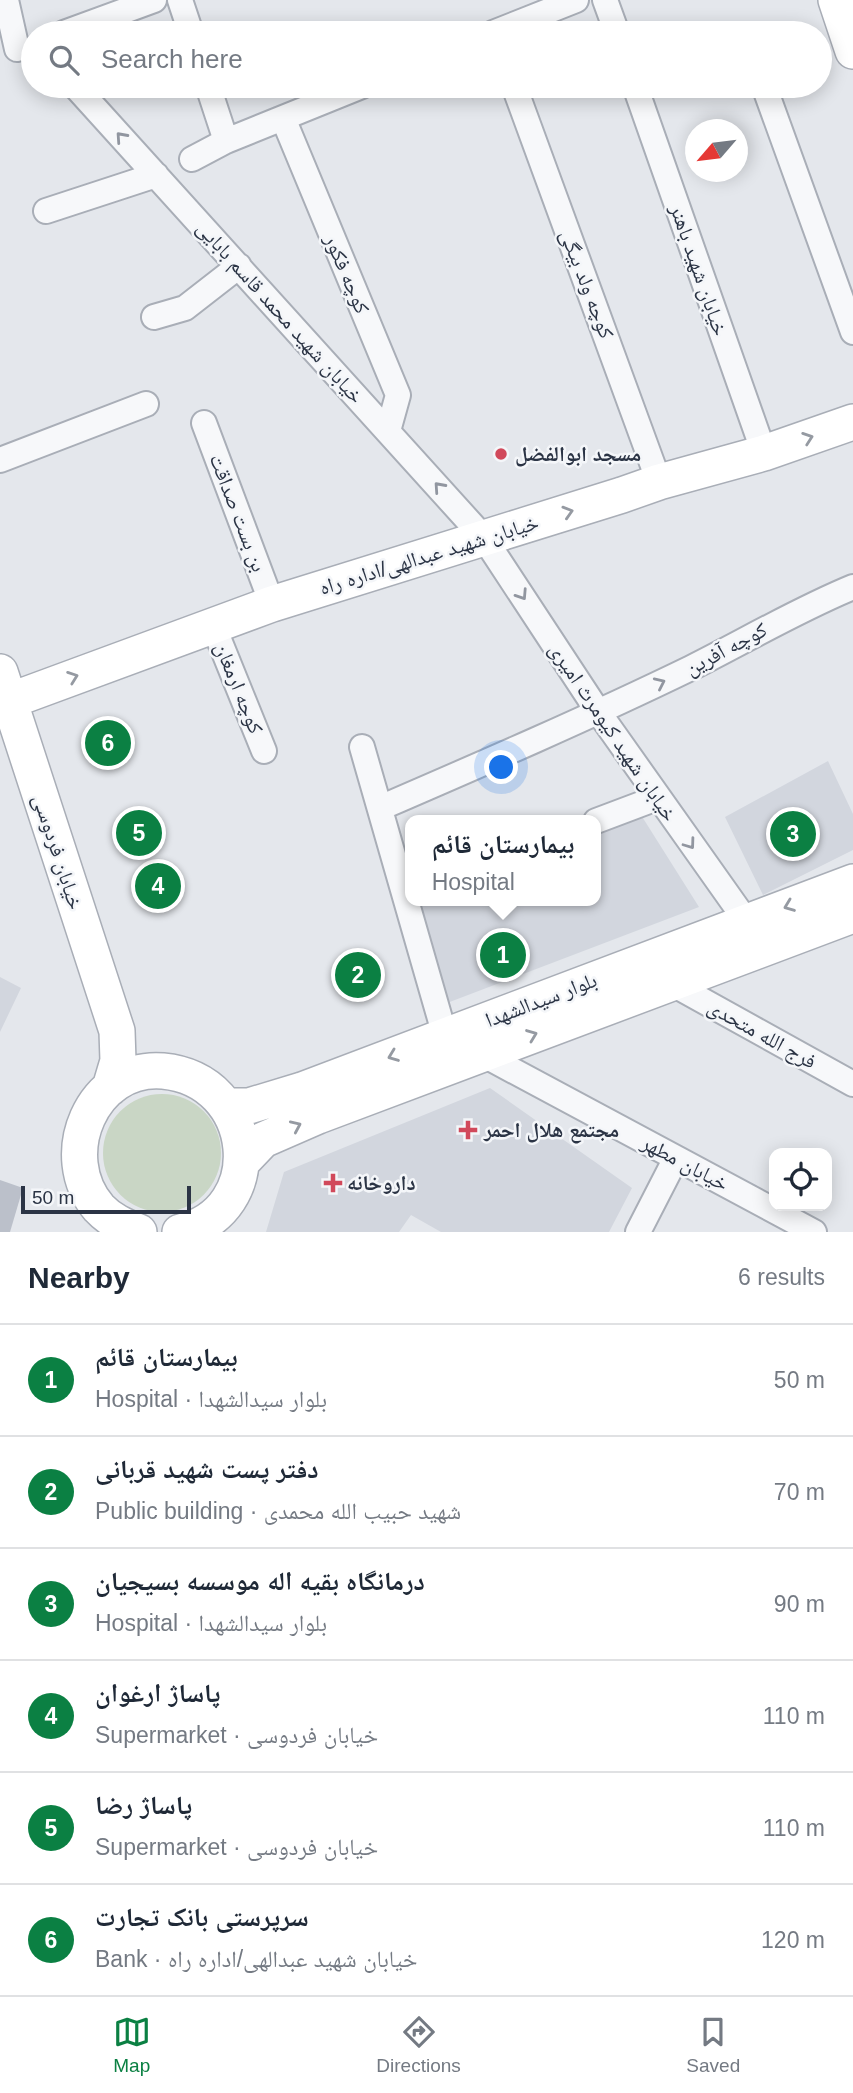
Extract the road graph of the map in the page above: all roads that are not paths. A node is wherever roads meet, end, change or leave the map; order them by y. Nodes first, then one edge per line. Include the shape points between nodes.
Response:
1 (6, 0) edge
2 (154, 0) edge
3 (180, 0) edge
4 (576, 0) edge
5 (605, 0) edge
6 (836, 0) edge
7 (97, 21) edge
8 (187, 21) edge
9 (524, 21) edge
10 (613, 21) edge
11 (17, 50) edge
12 (853, 51) edge
13 (86, 98) edge
14 (212, 98) edge
15 (332, 98) edge
16 (518, 98) edge
17 (639, 98) edge
18 (768, 98) edge
19 (283, 118) junction
20 (226, 141) junction
21 (192, 159) dead end
22 (156, 175) junction
23 (46, 211) dead end
24 (239, 266) junction
25 (154, 317) dead end
26 (853, 332) edge
27 (146, 404) dead end
28 (853, 422) edge
29 (204, 423) dead end
30 (388, 431) junction
31 (764, 453) junction
32 (0, 460) edge
33 (659, 482) junction
34 (484, 538) junction
35 (853, 587) edge
36 (272, 604) junction
37 (213, 625) junction
38 (5, 687) edge
39 (598, 713) junction
40 (362, 747) dead end
41 (264, 751) dead end
42 (657, 798) junction
43 (380, 808) junction
44 (601, 819) edge
45 (853, 882) edge
46 (405, 889) edge
47 (410, 906) edge
48 (853, 915) edge
49 (747, 922) junction
50 (671, 983) junction
51 (117, 1031) junction
52 (445, 1036) junction
53 (482, 1054) junction
54 (160, 1071) junction
55 (853, 1084) edge
56 (110, 1088) junction
57 (227, 1106) junction
58 (676, 1158) junction
59 (241, 1163) junction
60 (206, 1225) edge
61 (139, 1232) edge
62 (180, 1232) edge
63 (638, 1232) edge
64 (814, 1232) edge

1 - 11 street
2 - 7 street
3 - 8 street
4 - 9 street
5 - 10 street
6 - 12 street
22 -> 13 street, خیابان شهید محمد قاسم بابایی
14 - 20 street
15 - 19 street
16 - 33 street, کوچه ولد بیگی
17 - 31 street, خیابان شهید باهنر
18 - 26 street
19 - 20 street
19 - 30 street, کوچه فکور via 398,395
20 - 21 street
22 - 23 street
22 - 24 street, خیابان شهید محمد قاسم بابایی
24 - 25 street via 185,307
24 - 30 street, خیابان شهید محمد قاسم بابایی
27 - 32 street
31 -> 28 street, خیابان شهید عبدالهی/اداره راه
29 - 36 street, بن بست صداقت
34 -> 30 street, خیابان شهید محمد قاسم بابایی
31 - 33 street, خیابان شهید عبدالهی/اداره راه
34 -> 33 street, خیابان شهید عبدالهی/اداره راه
34 - 36 street, خیابان شهید عبدالهی/اداره راه
34 -> 39 street, خیابان شهید کیومرث امیری
39 -> 35 street, کوچه آفرین
36 - 37 street, خیابان شهید عبدالهی/اداره راه
38 -> 37 street, خیابان شهید عبدالهی/اداره راه
37 - 41 street, کوچه ارمغان
38 - 51 street, خیابان فردوسی
39 - 42 street, خیابان شهید کیومرث امیری
39 - 43 street, کوچه آفرین
40 - 43 street
42 - 44 street
42 -> 49 street, خیابان شهید کیومرث امیری
43 - 46 street
45 -> 49 street, بلوار سیدالشهدا
47 - 52 street
48 - 50 street, بلوار سیدالشهدا
49 - 52 street, بلوار سیدالشهدا
53 -> 50 street, بلوار سیدالشهدا
50 - 55 street, فرج الله متحدی
51 - 54 street, خیابان فردوسی
51 - 56 street, خیابان فردوسی via 118,1061
52 -> 57 street, بلوار سیدالشهدا via 302,1090 249,1107
53 - 58 street, خیابان مطهر
59 -> 53 street, بلوار سیدالشهدا via 263,1140
54 - 56 street via 134,1075
54 - 57 street via 186,1075 209,1087
56 - 61 street via 91,1108 80,1134 78,1162 85,1186 99,1208
57 - 59 street via 241,1143
58 - 63 street
58 - 64 street, خیابان مطهر
59 - 60 street via 231,1193
60 - 62 street

